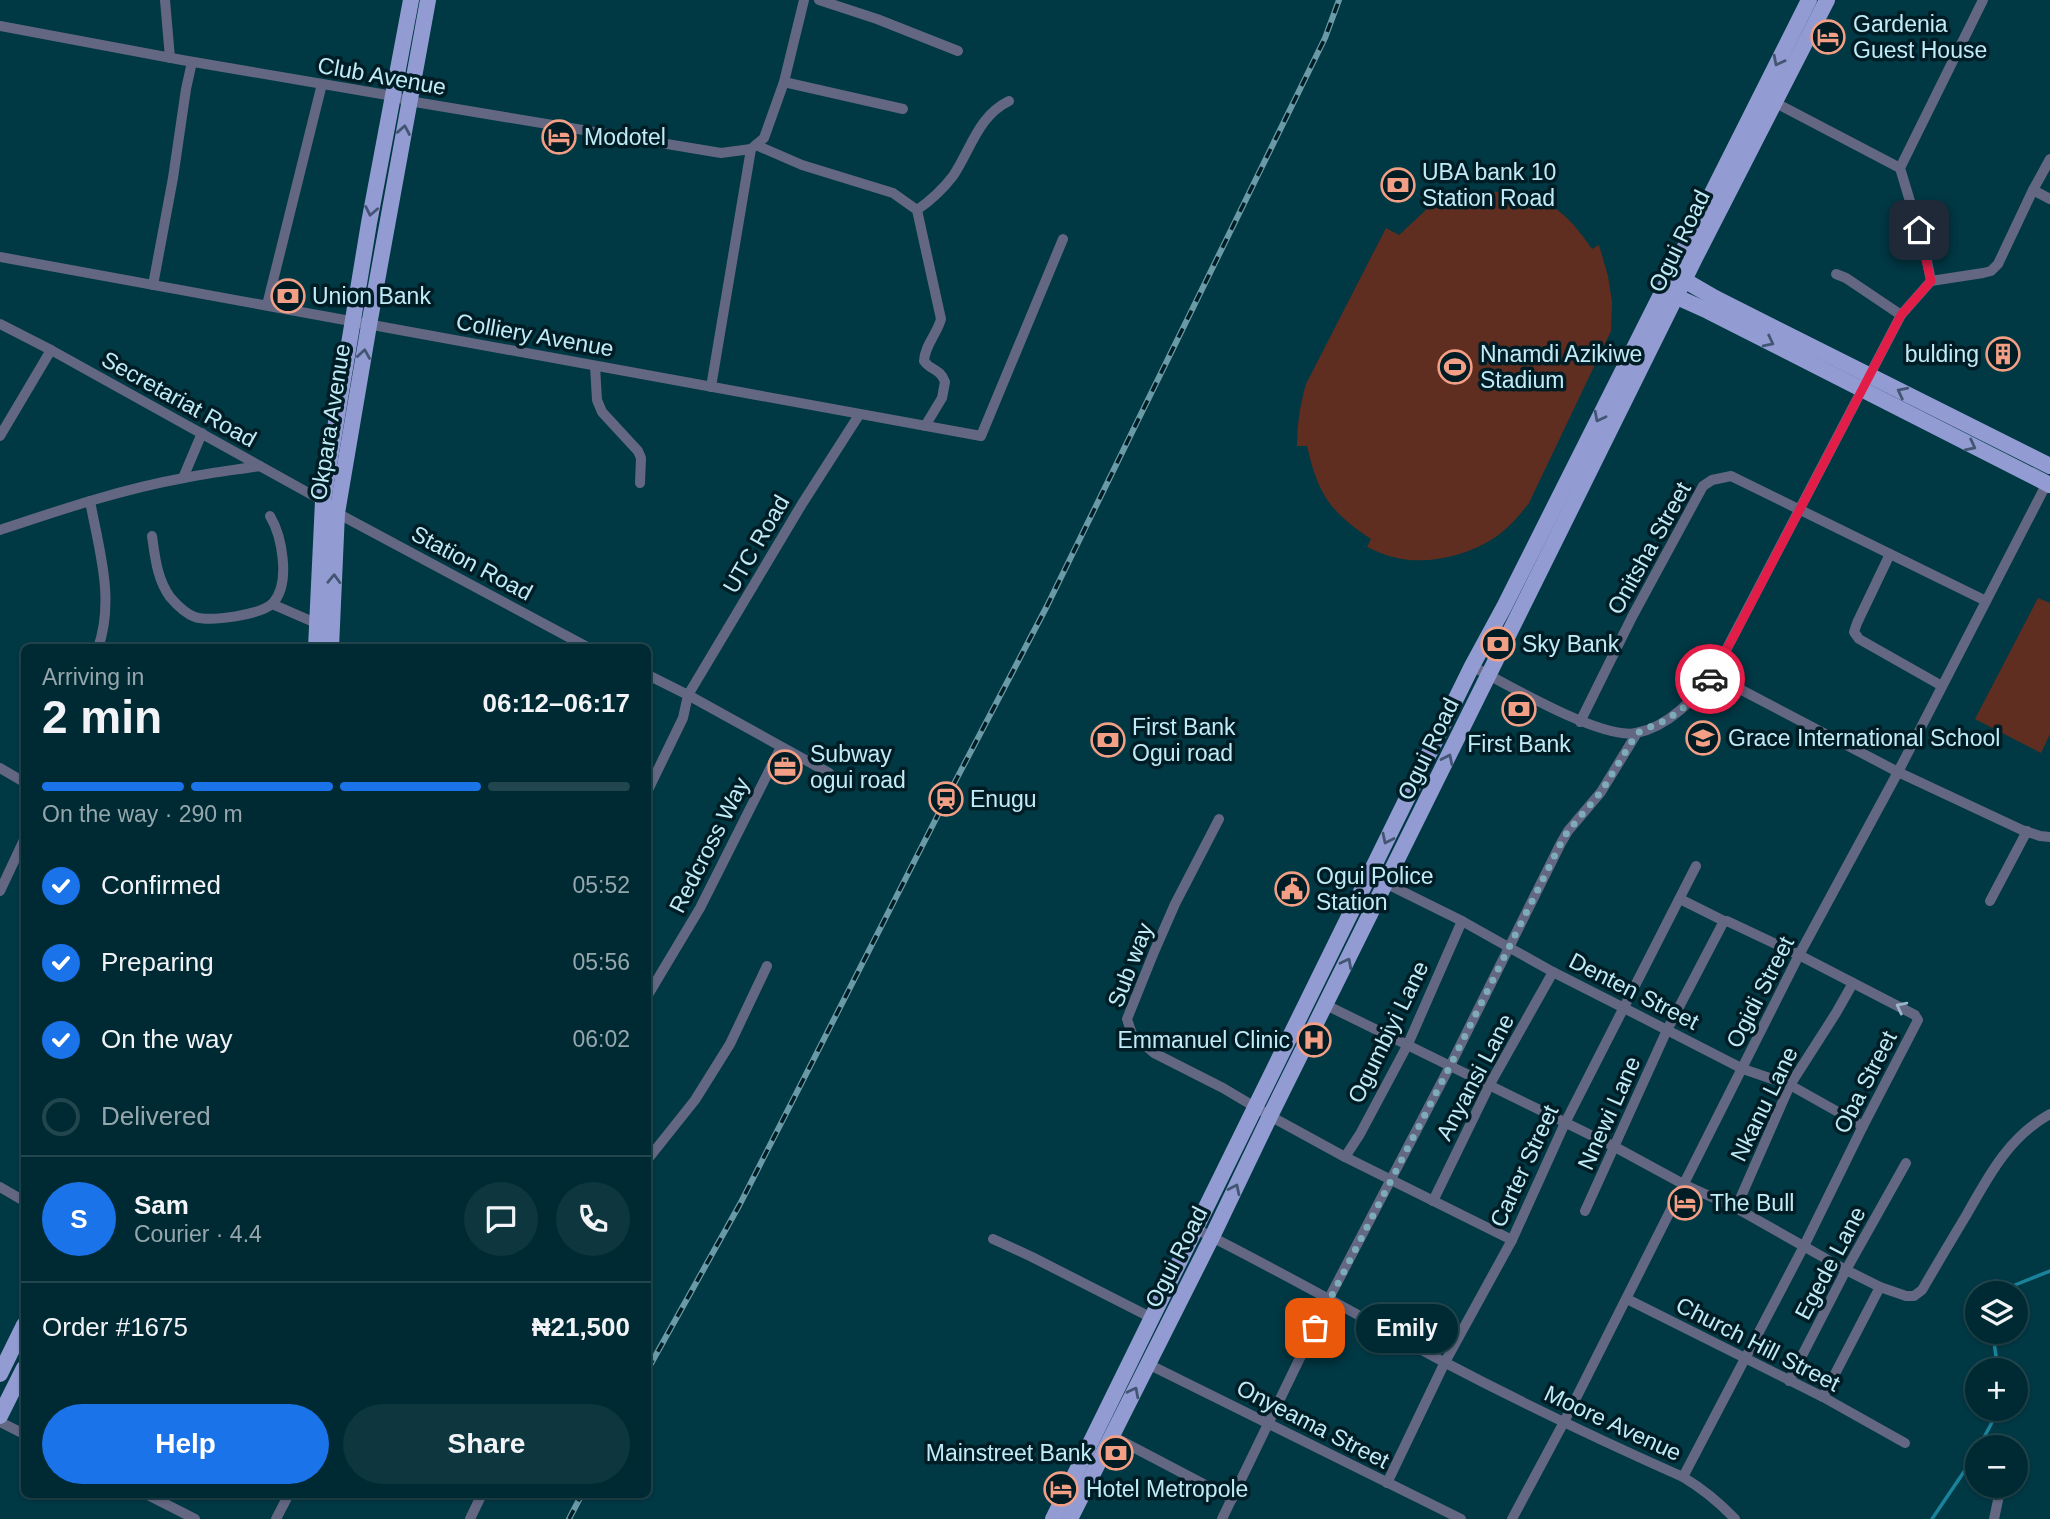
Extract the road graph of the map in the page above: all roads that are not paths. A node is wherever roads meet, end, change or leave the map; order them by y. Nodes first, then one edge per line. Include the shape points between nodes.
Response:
1 (165, 0) edge
2 (411, 0) edge
3 (428, 0) edge
4 (804, 0) edge
5 (819, 0) edge
6 (1810, 0) edge
7 (1827, 0) edge
8 (1983, 0) edge
9 (0, 26) edge
10 (958, 51) dead end
11 (170, 58) junction
12 (192, 62) junction
13 (784, 82) junction
14 (322, 84) junction
15 (393, 96) junction
16 (1767, 99) junction
17 (409, 101) junction
18 (1009, 101) dead end
19 (903, 109) dead end
20 (754, 147) junction
21 (2050, 159) edge
22 (1900, 168) junction
23 (2033, 190) junction
24 (2050, 199) edge
25 (917, 210) junction
26 (1063, 239) dead end
27 (1696, 256) junction
28 (0, 257) edge
29 (1836, 274) dead end
30 (1678, 277) junction
31 (1931, 281) junction
32 (153, 285) junction
33 (1670, 294) junction
34 (267, 305) junction
35 (1712, 305) junction
36 (1901, 315) junction
37 (1666, 320) junction
38 (352, 322) junction
39 (0, 324) edge
40 (369, 325) junction
41 (51, 350) junction
42 (595, 366) junction
43 (1869, 375) junction
44 (711, 387) junction
45 (1861, 390) junction
46 (859, 415) junction
47 (925, 425) junction
48 (202, 433) junction
49 (0, 436) edge
50 (260, 466) junction
51 (2050, 466) edge
52 (183, 478) junction
53 (2049, 482) edge
54 (640, 483) dead end
55 (90, 501) junction
56 (323, 501) junction
57 (1800, 509) junction
58 (337, 513) junction
59 (270, 516) dead end
60 (0, 530) edge
61 (152, 536) dead end
62 (1890, 554) junction
63 (1986, 601) junction
64 (272, 604) junction
65 (318, 624) junction
66 (99, 644) edge
67 (316, 644) edge
68 (331, 644) edge
69 (580, 644) edge
70 (1472, 666) junction
71 (1490, 675) junction
72 (1713, 675) junction
73 (651, 676) edge
74 (1942, 686) junction
75 (688, 695) junction
76 (1580, 722) junction
77 (1637, 733) junction
78 (781, 747) junction
79 (0, 768) edge
80 (1898, 772) junction
81 (828, 773) dead end
82 (21, 780) edge
83 (651, 784) edge
84 (1220, 819) dead end
85 (2027, 831) junction
86 (2050, 837) edge
87 (21, 846) edge
88 (1696, 866) dead end
89 (1369, 875) junction
90 (1386, 884) junction
91 (0, 891) edge
92 (1680, 899) junction
93 (1990, 901) dead end
94 (1462, 921) junction
95 (1724, 921) junction
96 (1508, 947) junction
97 (1799, 955) junction
98 (766, 966) dead end
99 (1552, 972) junction
100 (1853, 983) junction
101 (651, 990) edge
102 (1326, 1005) junction
103 (1624, 1008) junction
104 (1667, 1030) junction
105 (1408, 1044) junction
106 (1450, 1066) junction
107 (1743, 1069) junction
108 (1490, 1084) junction
109 (1790, 1085) junction
110 (1263, 1111) junction
111 (2050, 1114) edge
112 (1565, 1123) junction
113 (1863, 1126) junction
114 (1615, 1147) junction
115 (651, 1154) edge
116 (1345, 1157) junction
117 (1906, 1163) dead end
118 (1390, 1179) junction
119 (1685, 1185) junction
120 (0, 1187) edge
121 (21, 1198) edge
122 (1433, 1201) junction
123 (1736, 1208) junction
124 (1585, 1212) dead end
125 (1196, 1229) junction
126 (1212, 1237) junction
127 (993, 1239) dead end
128 (1512, 1240) junction
129 (1804, 1246) junction
130 (1846, 1270) junction
131 (1880, 1287) junction
132 (1330, 1298) junction
133 (1627, 1299) junction
134 (1152, 1318) junction
135 (21, 1331) edge
136 (1746, 1358) junction
137 (1445, 1362) junction
138 (1148, 1364) junction
139 (0, 1374) edge
140 (21, 1374) edge
141 (1789, 1381) junction
142 (1823, 1397) junction
143 (0, 1416) edge
144 (0, 1422) edge
145 (1564, 1422) junction
146 (1270, 1423) junction
147 (21, 1432) edge
148 (1112, 1436) junction
149 (1905, 1443) dead end
150 (1683, 1477) junction
151 (1387, 1483) junction
152 (154, 1498) edge
153 (287, 1498) edge
154 (480, 1498) edge
155 (1998, 1498) edge
156 (1232, 1499) junction
157 (195, 1519) edge
158 (276, 1519) edge
159 (470, 1519) edge
160 (1054, 1519) edge
161 (1070, 1519) edge
162 (1222, 1519) edge
163 (1461, 1519) edge
164 (1512, 1519) edge
165 (1735, 1519) edge
166 (1994, 1519) edge

1 - 11 street
2 - 15 main road, Okpara Avenue
3 - 17 main road, Okpara Avenue
4 - 13 street
5 - 10 street
6 -> 16 main road, Ogui Road
7 - 16 main road, Ogui Road
8 - 22 street
9 - 11 street, Club Avenue
11 - 12 street, Club Avenue
12 - 14 street, Club Avenue
12 - 32 street
13 - 19 street
13 - 20 street via 767,133
14 - 15 street, Club Avenue
14 - 34 street
15 - 17 street, Club Avenue
15 -> 38 main road, Okpara Avenue
16 - 22 street
16 - 27 main road, Ogui Road
16 - 30 main road, Ogui Road
17 - 20 street, Club Avenue via 704,151
40 -> 17 main road, Okpara Avenue
18 - 25 street via 985,118 953,175
20 - 25 street via 893,193
20 - 44 street
21 - 23 street
22 - 31 street
23 - 24 street
23 - 31 street via 1991,271
25 - 47 street via 941,318 924,361 938,370 945,382 942,398
26 - 47 street, Colliery Avenue via 981,436
27 - 30 main road, Ogui Road
27 - 35 main road
28 - 32 street, Colliery Avenue
29 - 36 street
30 - 33 main road, Ogui Road
30 - 35 main road
31 - 36 street
32 - 34 street, Colliery Avenue
33 - 35 main road
33 - 37 main road, Ogui Road
33 -> 70 main road, Ogui Road
34 - 38 street, Colliery Avenue
35 - 37 main road
35 - 43 main road
35 -> 45 main road
36 - 43 street
37 - 71 main road, Ogui Road
38 - 40 street, Colliery Avenue
38 - 56 main road, Okpara Avenue
39 - 41 street, Secretariat Road
40 - 42 street, Colliery Avenue
58 -> 40 main road, Okpara Avenue
41 - 48 street, Secretariat Road
41 - 49 street
42 - 44 street, Colliery Avenue
42 - 54 street via 598,406 638,451
43 - 45 street
51 -> 43 main road
44 - 46 street, Colliery Avenue
45 -> 53 main road
45 - 57 street
46 - 47 street, Colliery Avenue
46 - 75 street, UTC Road
48 - 50 street, Secretariat Road
48 - 52 street
50 - 52 street
50 - 56 street, Secretariat Road
52 - 55 street
53 - 63 street, Ogidi Street
55 - 60 street
55 - 66 street via 107,593
56 - 58 street, Secretariat Road
56 - 65 main road, Okpara Avenue
57 - 62 street, Onitsha Street
57 - 72 street
57 - 76 street, Onitsha Street via 1731,476 1703,486
68 -> 58 main road, Okpara Avenue
58 - 69 street, Station Road
59 - 64 street via 282,557 280,585
61 - 64 street via 162,584 192,616 225,618
62 - 63 street, Onitsha Street
62 - 74 street via 1854,632
63 - 74 street, Ogidi Street
64 - 65 street
65 - 67 main road, Okpara Avenue
70 - 71 street
70 -> 89 main road, Ogui Road
71 - 76 street
90 -> 71 main road, Ogui Road
72 - 77 street via 1682,709
72 - 80 street
73 - 75 street
74 - 80 street, Ogidi Street
75 - 78 street
75 - 83 street, UTC Road via 683,718
76 - 77 street
77 - 96 street via 1601,792 1568,831
78 - 81 street
78 - 101 street, Redcross Way via 700,908
79 - 82 street
80 - 85 street
80 - 97 street, Ogidi Street
84 - 110 street, Sub way via 1154,951 1128,1026 1154,1053
85 - 86 street
85 - 93 street
87 - 91 street
88 - 92 street, Carter Street
89 - 90 street, Denten Street
89 - 110 main road, Ogui Road
90 - 94 street, Denten Street
102 -> 90 main road, Ogui Road
92 - 95 street, Oba Street
92 - 103 street, Carter Street
94 - 96 street, Denten Street
94 - 105 street, Ogumbiyi Lane
95 - 97 street, Oba Street
95 - 104 street, Nnewi Lane
96 - 99 street, Denten Street
96 - 106 street
97 - 100 street, Oba Street
97 - 107 street, Ogidi Street
98 - 115 street via 730,1044 681,1120
99 - 103 street, Denten Street
99 - 108 street, Anyansi Lane
100 - 109 street, Nkanu Lane
113 -> 100 street, Oba Street via 1918,1020
102 - 105 street
102 - 110 main road, Ogui Road
103 - 104 street, Denten Street
103 - 112 street, Carter Street
104 - 107 street, Denten Street
104 - 114 street, Nnewi Lane
105 - 106 street
105 - 116 street, Ogumbiyi Lane
106 - 108 street
106 - 118 street
107 - 109 street, Denten Street
107 - 119 street, Ogidi Street
108 - 112 street
108 - 122 street, Anyansi Lane
109 - 113 street, Denten Street
109 - 123 street, Nkanu Lane
110 - 116 street
110 - 125 main road, Ogui Road
126 -> 110 main road, Ogui Road
111 - 131 street via 2012,1142 2001,1157 1922,1290 1906,1296
112 - 114 street
112 - 128 street, Carter Street
113 - 129 street, Oba Street
114 - 119 street
114 - 124 street, Nnewi Lane
116 - 118 street
117 - 130 street, Egede Lane
118 - 122 street
118 - 132 street
119 - 123 street
119 - 133 street, Ogidi Street
120 - 121 street
122 - 128 street
123 - 129 street
125 - 126 street
125 - 134 main road, Ogui Road
126 - 132 street
126 - 138 main road, Ogui Road
127 - 134 street
128 - 137 street, Carter Street
129 - 130 street
129 - 136 street, Oba Street
130 - 131 street
130 - 141 street, Egede Lane
131 - 142 street
132 - 137 street
132 - 146 street
133 - 136 street, Church Hill Street
133 - 145 street, Ogidi Street
134 - 160 main road, Ogui Road
135 - 139 main road
136 - 141 street, Church Hill Street
136 - 150 street, Moore Avenue
137 - 145 street, Moore Avenue
137 - 151 street, Carter Street
138 - 146 street, Onyeama Street
148 -> 138 main road, Ogui Road
140 - 143 main road
141 - 142 street, Church Hill Street
142 - 149 street, Church Hill Street
144 - 147 street
145 - 150 street, Moore Avenue
145 - 164 street, Ogidi Street
146 - 151 street, Onyeama Street
146 - 156 street
148 - 156 street
148 - 161 main road, Ogui Road
150 - 165 street via 1710,1494
151 - 163 street, Onyeama Street
152 - 157 street
153 - 158 street
154 - 159 street
155 - 166 street
156 - 162 street

